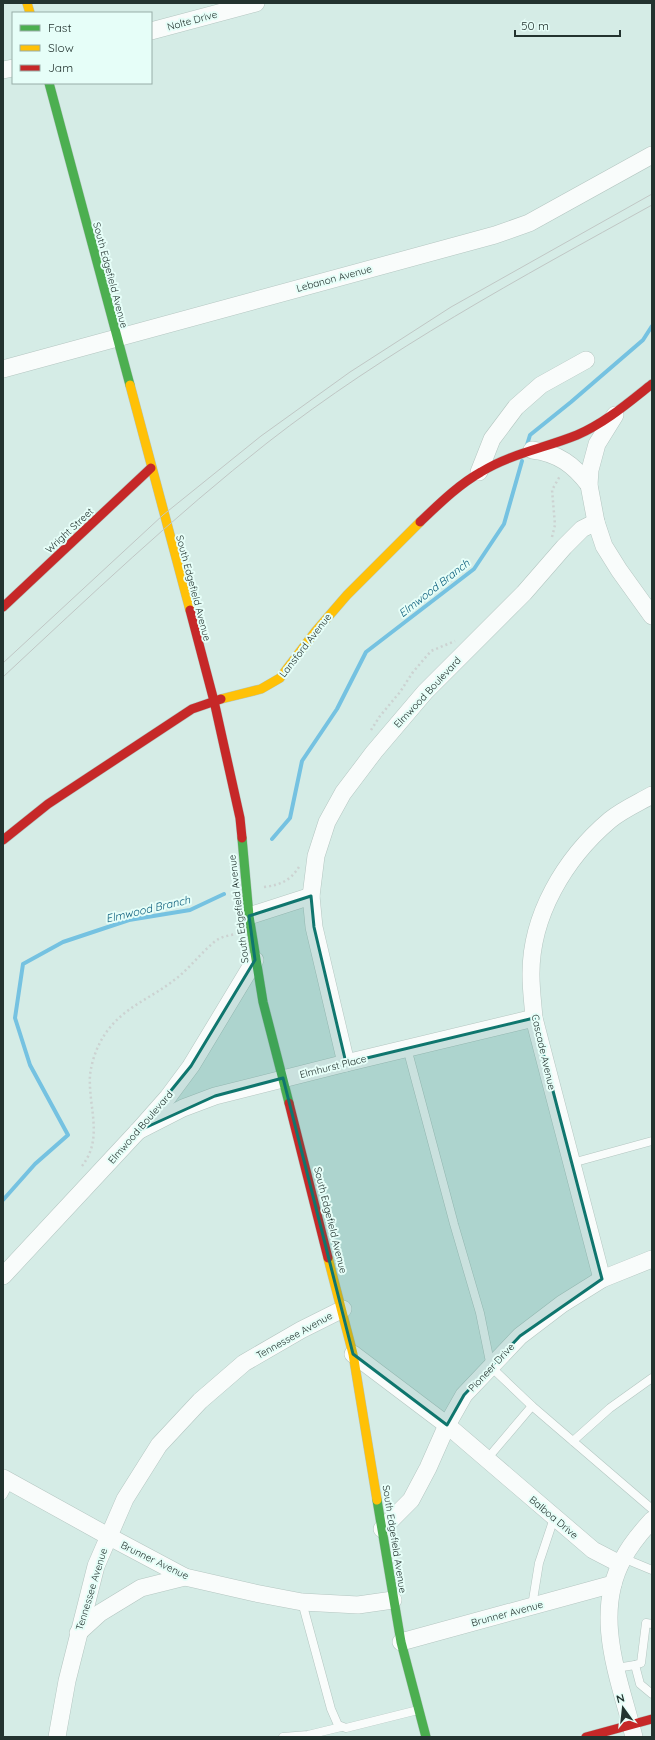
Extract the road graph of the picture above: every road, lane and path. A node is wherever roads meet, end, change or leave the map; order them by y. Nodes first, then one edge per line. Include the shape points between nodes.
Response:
1 (256, 3) edge
2 (152, 31) edge
3 (49, 84) edge
4 (652, 155) edge
5 (117, 339) junction
6 (586, 360) dead end
7 (3, 369) edge
8 (652, 384) edge
9 (617, 413) junction
10 (532, 450) junction
11 (151, 468) junction
12 (479, 472) junction
13 (589, 485) junction
14 (596, 522) junction
15 (3, 607) edge
16 (650, 609) edge
17 (214, 701) junction
18 (652, 796) edge
19 (3, 840) edge
20 (310, 896) junction
21 (249, 916) junction
22 (237, 934) dead end
23 (255, 960) junction
24 (534, 1018) junction
25 (407, 1048) junction
26 (346, 1062) junction
27 (283, 1078) junction
28 (138, 1131) junction
29 (652, 1141) edge
30 (572, 1163) junction
31 (78, 1171) dead end
32 (652, 1259) edge
33 (3, 1276) edge
34 (602, 1279) junction
35 (343, 1309) junction
36 (353, 1354) junction
37 (491, 1367) junction
38 (652, 1378) edge
39 (532, 1406) junction
40 (448, 1425) junction
41 (572, 1441) junction
42 (487, 1459) junction
43 (5, 1485) edge
44 (652, 1509) edge
45 (554, 1518) junction
46 (652, 1520) edge
47 (382, 1529) junction
48 (108, 1536) junction
49 (622, 1561) junction
50 (652, 1570) edge
51 (185, 1577) junction
52 (613, 1584) junction
53 (394, 1600) junction
54 (302, 1602) junction
55 (532, 1606) junction
56 (649, 1624) edge
57 (78, 1633) junction
58 (401, 1642) junction
59 (635, 1666) junction
60 (616, 1668) junction
61 (652, 1694) edge
62 (418, 1710) junction
63 (652, 1719) edge
64 (341, 1727) junction
65 (633, 1731) edge
66 (58, 1737) edge
67 (283, 1737) edge
68 (426, 1737) edge
69 (586, 1737) edge

1 - 2 street, Nolte Drive
3 - 5 street, South Edgefield Avenue
4 - 5 street, Lebanon Avenue via 535,220 495,235
5 - 7 street, Lebanon Avenue
5 - 11 street, South Edgefield Avenue
6 - 12 street, Lansford Avenue via 541,385 516,407 492,440
8 - 9 street
9 - 10 street via 579,434
9 - 13 street via 597,444
10 - 12 street, Lansford Avenue
10 - 13 street via 544,451 561,458
11 - 15 street, Wright Street
11 - 17 street, South Edgefield Avenue
12 - 17 street, Lansford Avenue via 403,537 358,581 276,682 256,692
13 - 14 street
14 - 16 street via 604,546
14 - 20 street, Elmwood Boulevard via 582,529 564,547 524,593 425,692 374,752 343,793 327,822 316,856
17 - 19 street, Lansford Avenue via 192,709 61,795
17 - 21 street, South Edgefield Avenue via 240,818
18 - 24 street, Cascade Avenue via 611,819 586,842 555,886 542,914 533,946 531,975
20 - 21 street
20 - 26 street, Elmwood Boulevard via 314,927
21 - 23 street, South Edgefield Avenue
22 - 31 path via 213,942 174,981 130,1008 108,1030 98,1046 90,1074 94,1142 90,1154
23 - 27 street, South Edgefield Avenue
23 - 28 street, Elmwood Boulevard via 191,1066
24 - 25 street, Elmhurst Place
24 - 30 street, Cascade Avenue
25 - 26 street, Elmhurst Place
25 - 37 lane via 480,1313
26 - 27 street, Elmhurst Place
27 - 28 street, Elmhurst Place via 215,1096
27 - 35 street, South Edgefield Avenue
28 - 33 street, Elmwood Boulevard
29 - 30 lane
30 - 34 street, Cascade Avenue
32 - 34 street, Pioneer Drive
34 - 37 street, Pioneer Drive via 562,1304 520,1336
35 - 36 street, South Edgefield Avenue
35 - 48 street, Tennessee Avenue via 244,1363 200,1401 159,1445 125,1499
36 - 40 street, Balboa Drive
36 - 47 street, South Edgefield Avenue
37 - 39 lane
37 - 40 street, Pioneer Drive via 464,1396
38 - 41 lane via 610,1408
39 - 41 lane
39 - 42 lane
40 - 42 street, Balboa Drive
40 - 47 street, Pioneer Drive via 411,1500
41 - 44 lane
42 - 45 street, Balboa Drive
43 - 48 street, Brunner Avenue
45 - 49 street, Balboa Drive via 593,1550
45 - 55 lane via 539,1563
46 - 49 street via 637,1537
47 - 53 street, South Edgefield Avenue
48 - 51 street, Brunner Avenue
48 - 57 street, Tennessee Avenue via 96,1566
49 - 50 lane
49 - 52 street
51 - 54 street, Brunner Avenue
51 - 57 street via 141,1588 100,1613
52 - 55 street, Brunner Avenue
52 - 60 street via 608,1611
53 - 54 street, Brunner Avenue via 358,1605
53 - 58 street, South Edgefield Avenue
54 - 64 lane via 336,1722
55 - 58 street, Brunner Avenue
56 - 59 lane via 641,1663
57 - 66 street, Tennessee Avenue
58 - 62 street, South Edgefield Avenue
59 - 60 lane
59 - 61 lane via 640,1684
60 - 65 street
62 - 64 lane via 346,1728
62 - 68 street, South Edgefield Avenue
63 - 65 street
64 - 67 lane via 308,1735
65 - 69 street

